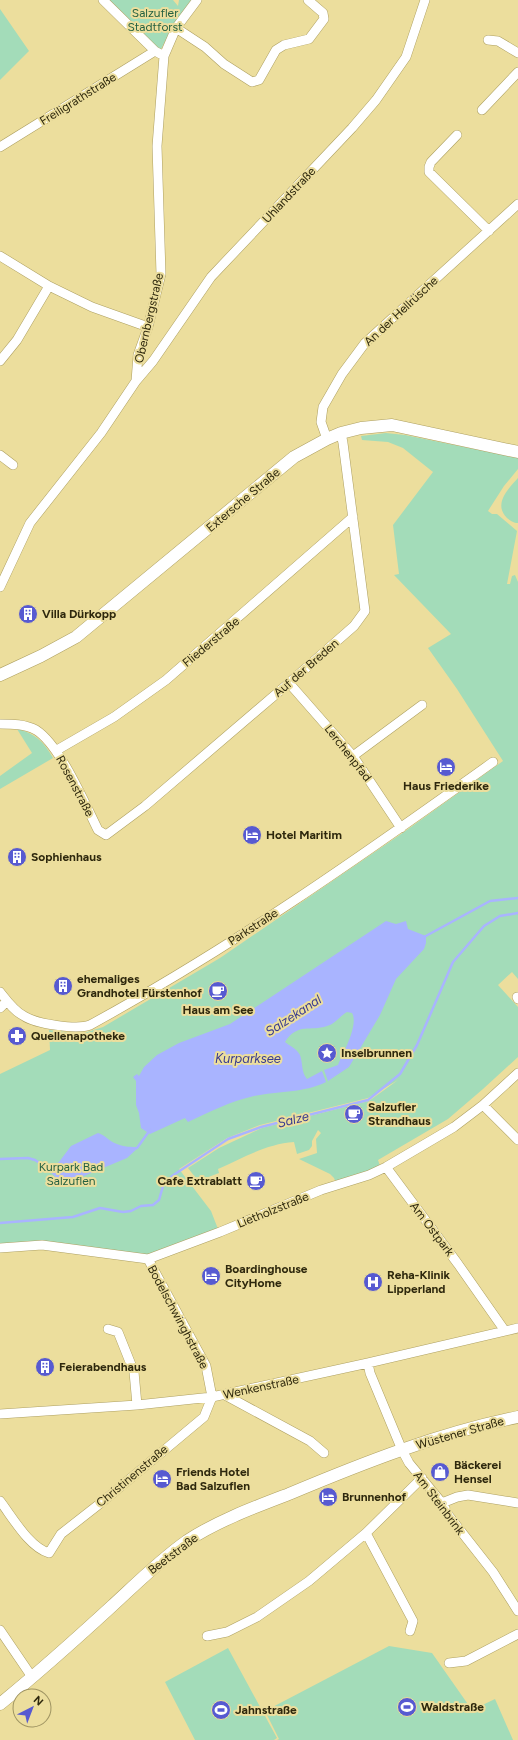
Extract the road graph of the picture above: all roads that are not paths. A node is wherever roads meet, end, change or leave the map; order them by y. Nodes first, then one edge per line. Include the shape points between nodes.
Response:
1 (103, 0) edge
2 (197, 0) edge
3 (308, 0) edge
4 (425, 0) edge
5 (176, 28) junction
6 (488, 40) dead end
7 (155, 51) junction
8 (518, 53) edge
9 (164, 56) junction
10 (518, 72) edge
11 (482, 110) dead end
12 (457, 135) dead end
13 (0, 148) edge
14 (518, 204) edge
15 (489, 231) junction
16 (0, 256) edge
17 (49, 286) junction
18 (148, 327) junction
19 (0, 361) edge
20 (136, 381) junction
21 (341, 434) junction
22 (327, 439) junction
23 (518, 452) edge
24 (0, 456) edge
25 (12, 465) dead end
26 (353, 517) junction
27 (0, 587) edge
28 (0, 675) edge
29 (289, 683) junction
30 (422, 705) dead end
31 (0, 724) edge
32 (57, 750) junction
33 (353, 756) junction
34 (493, 762) dead end
35 (402, 828) junction
36 (106, 835) joint
37 (0, 992) edge
38 (7, 1001) junction
39 (0, 1008) edge
40 (518, 1073) edge
41 (483, 1105) junction
42 (518, 1140) edge
43 (386, 1167) junction
44 (0, 1248) edge
45 (148, 1259) junction
46 (518, 1328) edge
47 (108, 1329) dead end
48 (505, 1331) junction
49 (368, 1363) junction
50 (224, 1395) junction
51 (212, 1397) junction
52 (137, 1405) junction
53 (0, 1414) edge
54 (518, 1417) edge
55 (402, 1450) junction
56 (324, 1453) dead end
57 (422, 1478) junction
58 (0, 1501) edge
59 (442, 1503) junction
60 (518, 1503) edge
61 (366, 1533) junction
62 (518, 1611) edge
63 (0, 1630) edge
64 (410, 1631) dead end
65 (518, 1634) edge
66 (207, 1636) dead end
67 (450, 1663) dead end
68 (32, 1678) junction
69 (0, 1704) edge

1 - 7 street
2 - 5 street, Obernbergstraße
3 - 5 street via 323,13 324,19 309,38 276,50 258,80 252,82
4 - 20 street, Uhlandstraße via 406,57 376,100 211,277
5 - 9 street, Obernbergstraße
6 - 8 street via 498,41
7 - 9 street
7 - 13 street, Freiligrathstraße
9 - 18 street, Obernbergstraße via 157,146 161,274
10 - 11 street
12 - 15 street via 431,162 429,172
14 - 15 street, An der Hellrüsche
15 - 22 street, An der Hellrüsche via 365,343 342,374 323,407 321,422
16 - 17 street
17 - 18 street via 92,307
17 - 19 street via 17,340
18 - 20 street, Obernbergstraße via 138,355
20 - 27 street via 101,432 30,523
21 - 22 main road, Extersche Straße
21 - 23 main road, Extersche Straße via 361,428 392,425
21 - 26 street, Auf der Breden
22 - 28 main road, Extersche Straße via 294,457 76,638
24 - 25 street
26 - 29 street, Auf der Breden via 365,611 354,626
26 - 32 street, Fliederstraße via 166,680 114,717
29 - 33 street, Lerchenpfad
29 - 36 street, Auf der Breden via 145,806
30 - 33 street
31 - 32 street, Rosenstraße via 17,724 37,731
32 - 36 street, Rosenstraße via 98,830
33 - 35 street, Lerchenpfad
34 - 35 street, Parkstraße
35 - 38 street, Parkstraße via 226,945 86,1027 33,1020 24,1016
37 - 38 street, Parkstraße
38 - 39 street
40 - 41 street, Lietholzstraße
41 - 42 street
41 - 43 street, Lietholzstraße via 454,1127
43 - 45 street, Lietholzstraße
43 - 48 street, Am Ostpark
44 - 45 street, Lietholzstraße via 42,1245
45 - 51 street, Bodelschwinghstraße via 206,1366
46 - 48 street, Wenkenstraße
47 - 52 street via 118,1332 134,1372
48 - 49 street, Wenkenstraße
49 - 50 street, Wenkenstraße
49 - 55 street, Am Steinbrink
50 - 51 street, Wenkenstraße
50 - 56 street via 310,1441
51 - 52 street, Wenkenstraße
51 - 58 street, Christinenstraße via 204,1417 61,1534 49,1553 33,1545
52 - 53 street, Wenkenstraße
54 - 55 main road, Wüstener Straße via 484,1424
55 - 57 street, Am Steinbrink
55 - 68 main road, Beetstraße via 355,1466 242,1513 188,1541 149,1571
57 - 59 street, Am Steinbrink
57 - 61 street
59 - 60 street via 468,1495
59 - 62 street, Am Steinbrink
61 - 64 street via 413,1621
61 - 66 street via 308,1581 257,1617 227,1632
63 - 68 street
65 - 67 street via 466,1661
68 - 69 main road, Beetstraße

